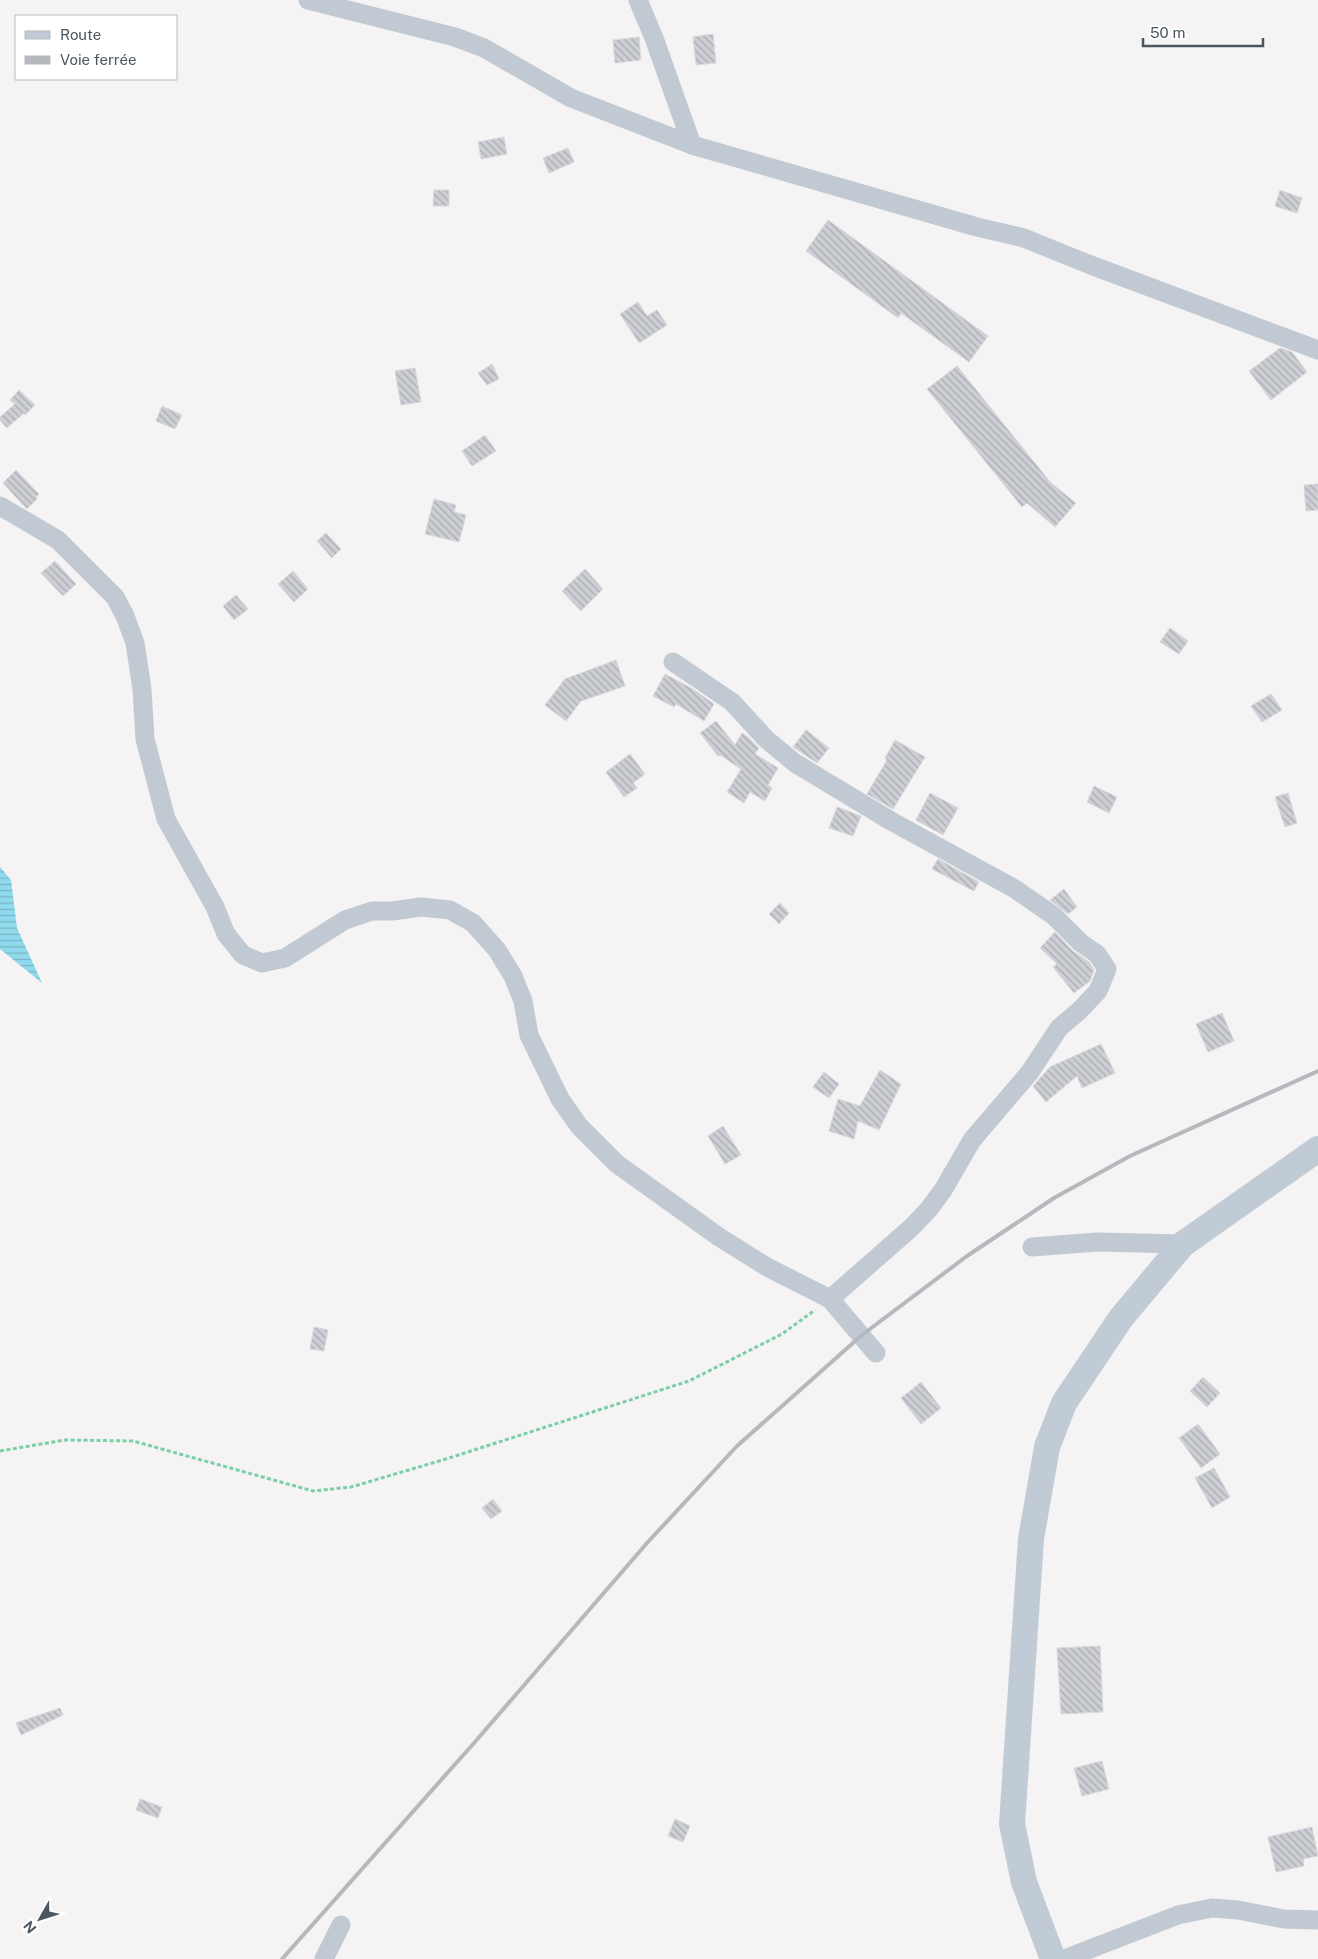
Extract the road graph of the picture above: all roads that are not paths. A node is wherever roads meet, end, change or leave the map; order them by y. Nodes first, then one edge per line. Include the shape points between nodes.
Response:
1 (308, 0) edge
2 (638, 0) edge
3 (692, 145) junction
4 (1318, 350) edge
5 (0, 506) edge
6 (673, 662) dead end
7 (1318, 1149) edge
8 (1183, 1244) junction
9 (1032, 1247) dead end
10 (830, 1299) junction
11 (876, 1352) dead end
12 (1318, 1920) edge
13 (341, 1925) dead end
14 (324, 1959) edge
15 (1053, 1959) edge
16 (1064, 1959) edge

1 - 3 street via 455,37 484,48 571,98
2 - 3 street
3 - 4 street via 1024,238
5 - 10 street via 58,540 115,597 135,643 146,739 166,819 215,907 226,934 243,955 262,963 284,958 345,920 372,911 421,907 450,910 473,923 497,950 513,976 523,1001 530,1034 560,1099 579,1126 617,1164 719,1237 767,1267
6 - 10 street via 732,702 766,739 794,763 1015,888 1054,916 1096,954 1107,969 1098,991 1059,1028 1030,1072 972,1140 929,1209
7 - 8 street
8 - 9 street via 1096,1242
8 - 15 street via 1122,1318 1064,1403 1047,1447 1031,1539 1012,1824 1024,1882
10 - 11 street
12 - 16 street via 1284,1920 1212,1908 1178,1915
13 - 14 street

